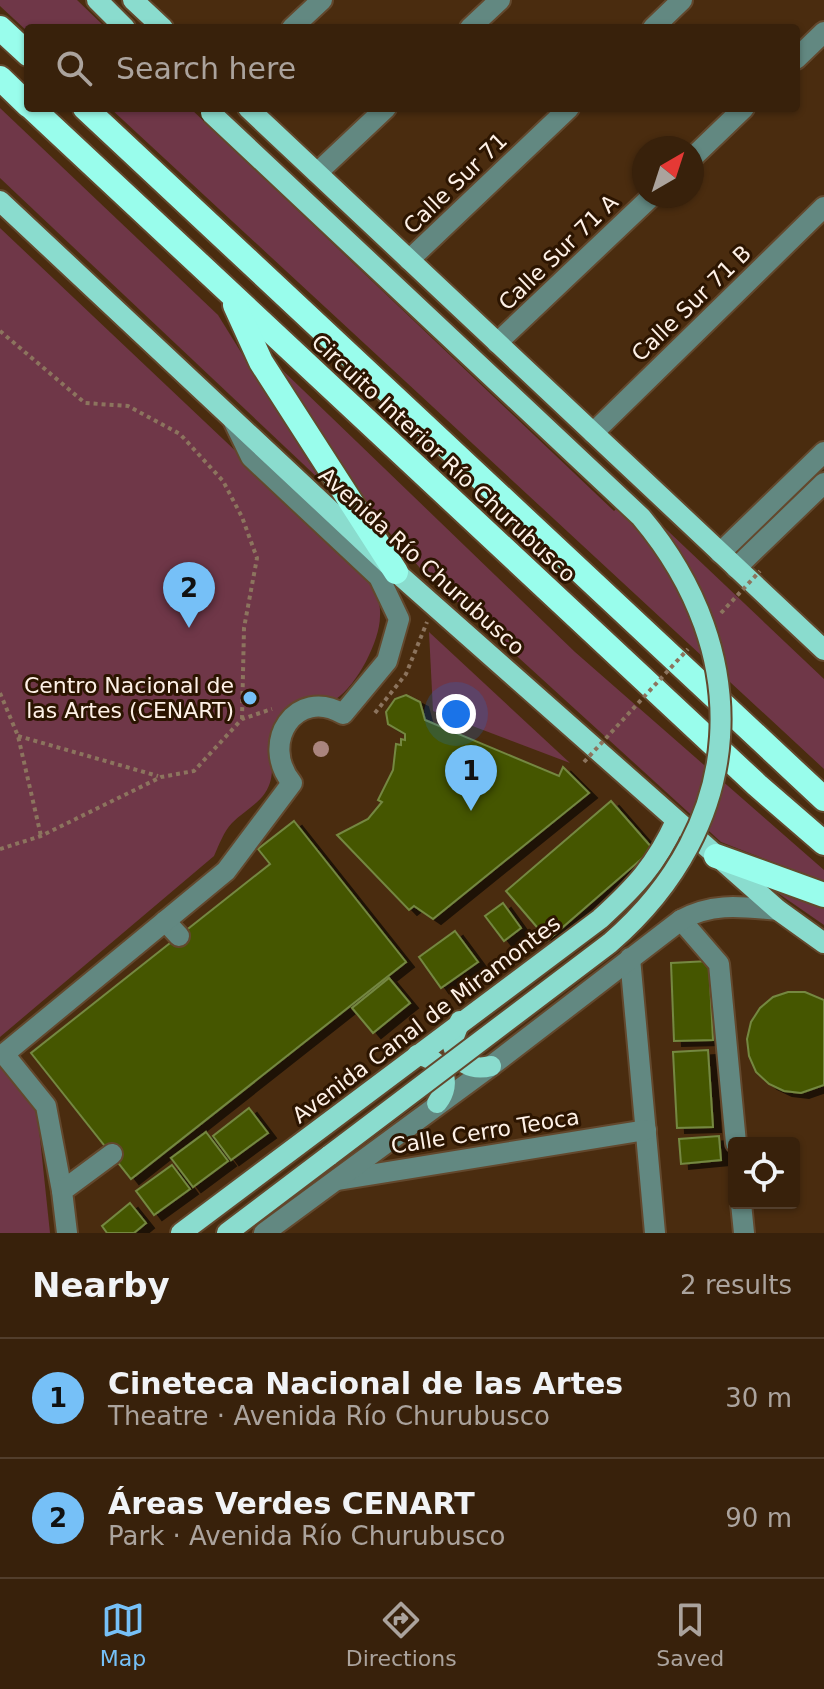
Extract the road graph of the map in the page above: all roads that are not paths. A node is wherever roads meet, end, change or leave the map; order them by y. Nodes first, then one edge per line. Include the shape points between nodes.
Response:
1 (97, 0) edge
2 (133, 0) edge
3 (322, 0) edge
4 (500, 0) edge
5 (682, 0) edge
6 (121, 24) edge
7 (159, 24) edge
8 (296, 24) edge
9 (474, 24) edge
10 (657, 24) edge
11 (0, 28) edge
12 (824, 32) edge
13 (24, 50) edge
14 (800, 55) edge
15 (0, 78) edge
16 (24, 100) edge
17 (36, 112) edge
18 (89, 112) edge
19 (210, 112) edge
20 (252, 112) edge
21 (382, 112) edge
22 (565, 112) edge
23 (740, 112) edge
24 (704, 146) edge
25 (317, 173) junction
26 (0, 201) edge
27 (824, 207) edge
28 (639, 208) edge
29 (409, 260) junction
30 (231, 295) junction
31 (497, 343) junction
32 (234, 422) junction
33 (593, 433) junction
34 (824, 452) edge
35 (824, 483) edge
36 (720, 553) junction
37 (736, 568) junction
38 (396, 572) junction
39 (824, 650) edge
40 (824, 799) edge
41 (676, 821) junction
42 (824, 843) edge
43 (716, 856) junction
44 (824, 895) edge
45 (778, 910) junction
46 (681, 920) junction
47 (824, 943) edge
48 (630, 958) junction
49 (460, 1021) junction
50 (417, 1055) junction
51 (491, 1066) junction
52 (437, 1103) junction
53 (646, 1130) junction
54 (735, 1137) edge
55 (112, 1154) dead end
56 (331, 1181) junction
57 (62, 1191) junction
58 (742, 1209) edge
59 (67, 1233) edge
60 (181, 1233) edge
61 (227, 1233) edge
62 (264, 1233) edge
63 (655, 1233) edge
64 (744, 1233) edge

1 - 6 main road
2 - 7 main road
3 - 8 street
4 - 9 street
5 - 10 street
11 - 13 highway
12 - 14 street
15 - 16 highway, Circuito Interior Río Churubusco
17 - 30 highway, Circuito Interior Río Churubusco
18 - 40 highway, Circuito Interior Río Churubusco
19 - 61 main road, bridge via 641,517 673,558 708,630 719,680 721,737 711,792 692,842 664,887 610,943
20 - 25 main road
21 - 25 street
22 - 29 street, Calle Sur 71
23 - 24 street
25 - 29 main road
26 - 32 main road, Avenida Río Churubusco
27 - 33 street, Calle Sur 71 B
28 - 31 street, Calle Sur 71 A
29 - 31 main road
30 - 38 highway via 261,362
30 - 42 highway, Circuito Interior Río Churubusco
31 - 33 main road
32 - 38 main road, Avenida Río Churubusco
32 - 57 street via 251,457 379,577 399,619 387,661 343,714 326,708 302,711 284,727 278,740 280,764 292,783 226,871 172,929 4,1054 46,1106
33 - 36 main road
34 - 36 street
35 - 37 street
36 - 37 main road
37 - 39 main road
38 - 41 main road, Avenida Río Churubusco
41 - 43 main road, Avenida Río Churubusco
41 - 49 main road, Avenida Canal de Miramontes via 660,857 639,883 600,919
43 - 44 highway
43 - 45 main road, Avenida Río Churubusco
45 - 46 street via 726,905
45 - 47 main road, Avenida Río Churubusco
46 - 48 street
46 - 54 street via 719,964
48 - 51 street
48 - 53 street
49 - 50 main road, Avenida Canal de Miramontes
49 - 51 main road via 453,1035 458,1057 473,1068
50 - 52 main road via 432,1059 443,1071 445,1088
50 - 60 main road, Avenida Canal de Miramontes
51 - 52 street
52 - 56 street
53 - 56 street, Calle Cerro Teoca
53 - 63 street
55 - 57 street
56 - 62 street
57 - 59 street
58 - 64 street

